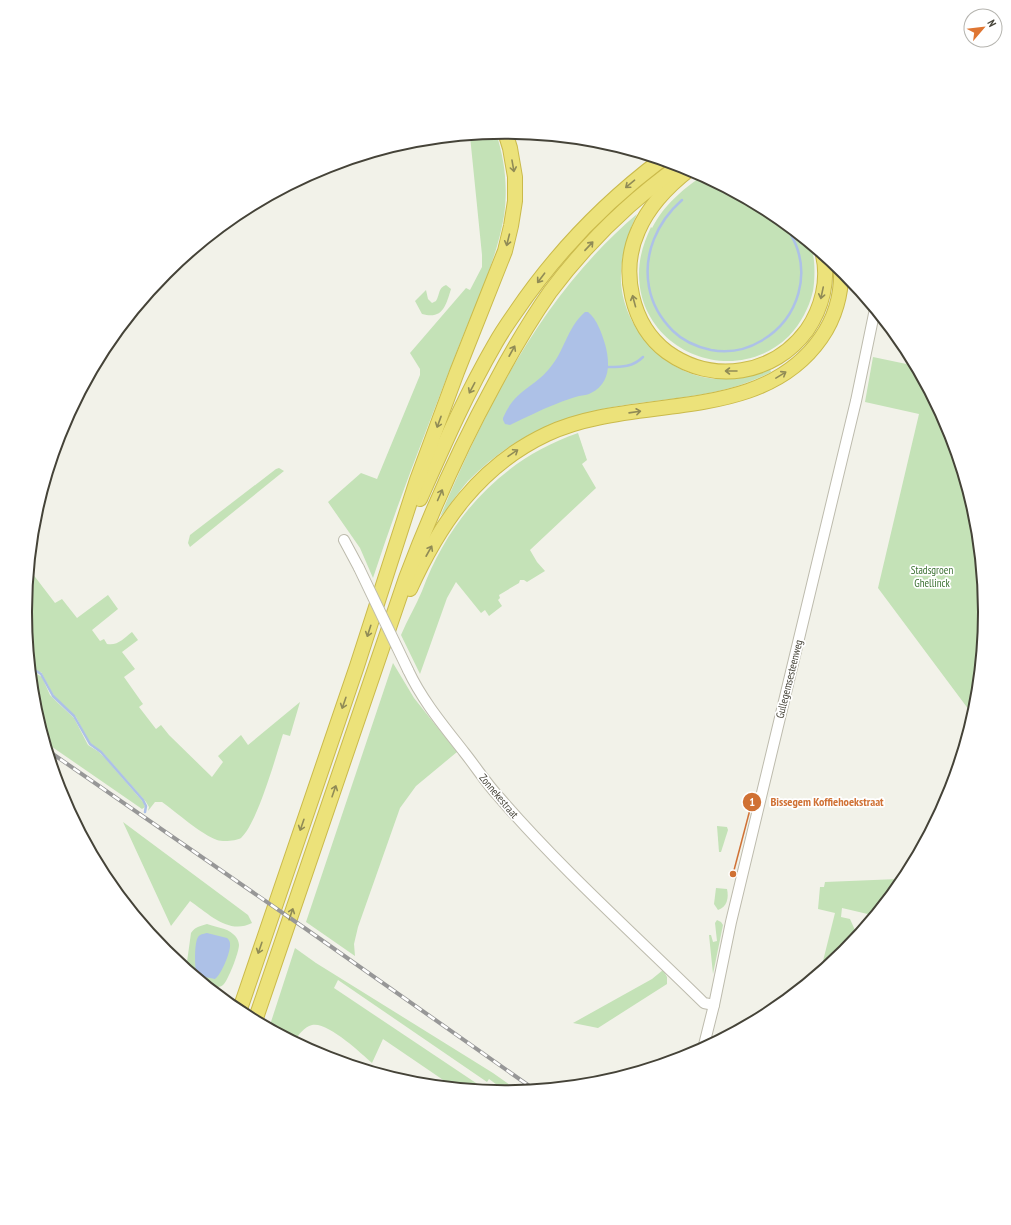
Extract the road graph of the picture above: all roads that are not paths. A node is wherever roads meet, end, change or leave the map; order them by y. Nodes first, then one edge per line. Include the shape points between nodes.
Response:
1 (507, 139) edge
2 (657, 164) edge
3 (674, 170) edge
4 (684, 174) edge
5 (824, 263) edge
6 (840, 278) edge
7 (874, 315) edge
8 (344, 540) dead end
9 (390, 568) junction
10 (369, 689) junction
11 (240, 1005) edge
12 (714, 1005) junction
13 (257, 1015) edge
14 (705, 1042) edge

1 -> 9 highway via 515,177 515,201 505,251 420,473
2 -> 9 highway via 618,195 570,241 523,301 495,343 458,414
10 -> 3 highway via 406,578 430,518 461,448 517,343 550,292 584,252 636,199
5 -> 4 highway via 824,292 812,322 801,338 786,352 769,362 757,367 726,372 694,366 667,351 644,326 635,308 629,270 631,251 647,214 658,198
10 -> 6 highway via 427,554 455,510 486,474 521,448 570,425 608,416 716,400 752,390 779,376 814,348 824,333 833,317
7 - 12 street, Gullegemsesteenweg via 856,401 731,922
8 - 12 street, Zonnekestraat, bridge via 423,697 498,796 581,884 704,1003
9 -> 11 highway
13 -> 10 highway
12 - 14 street, Gullegemsesteenweg

